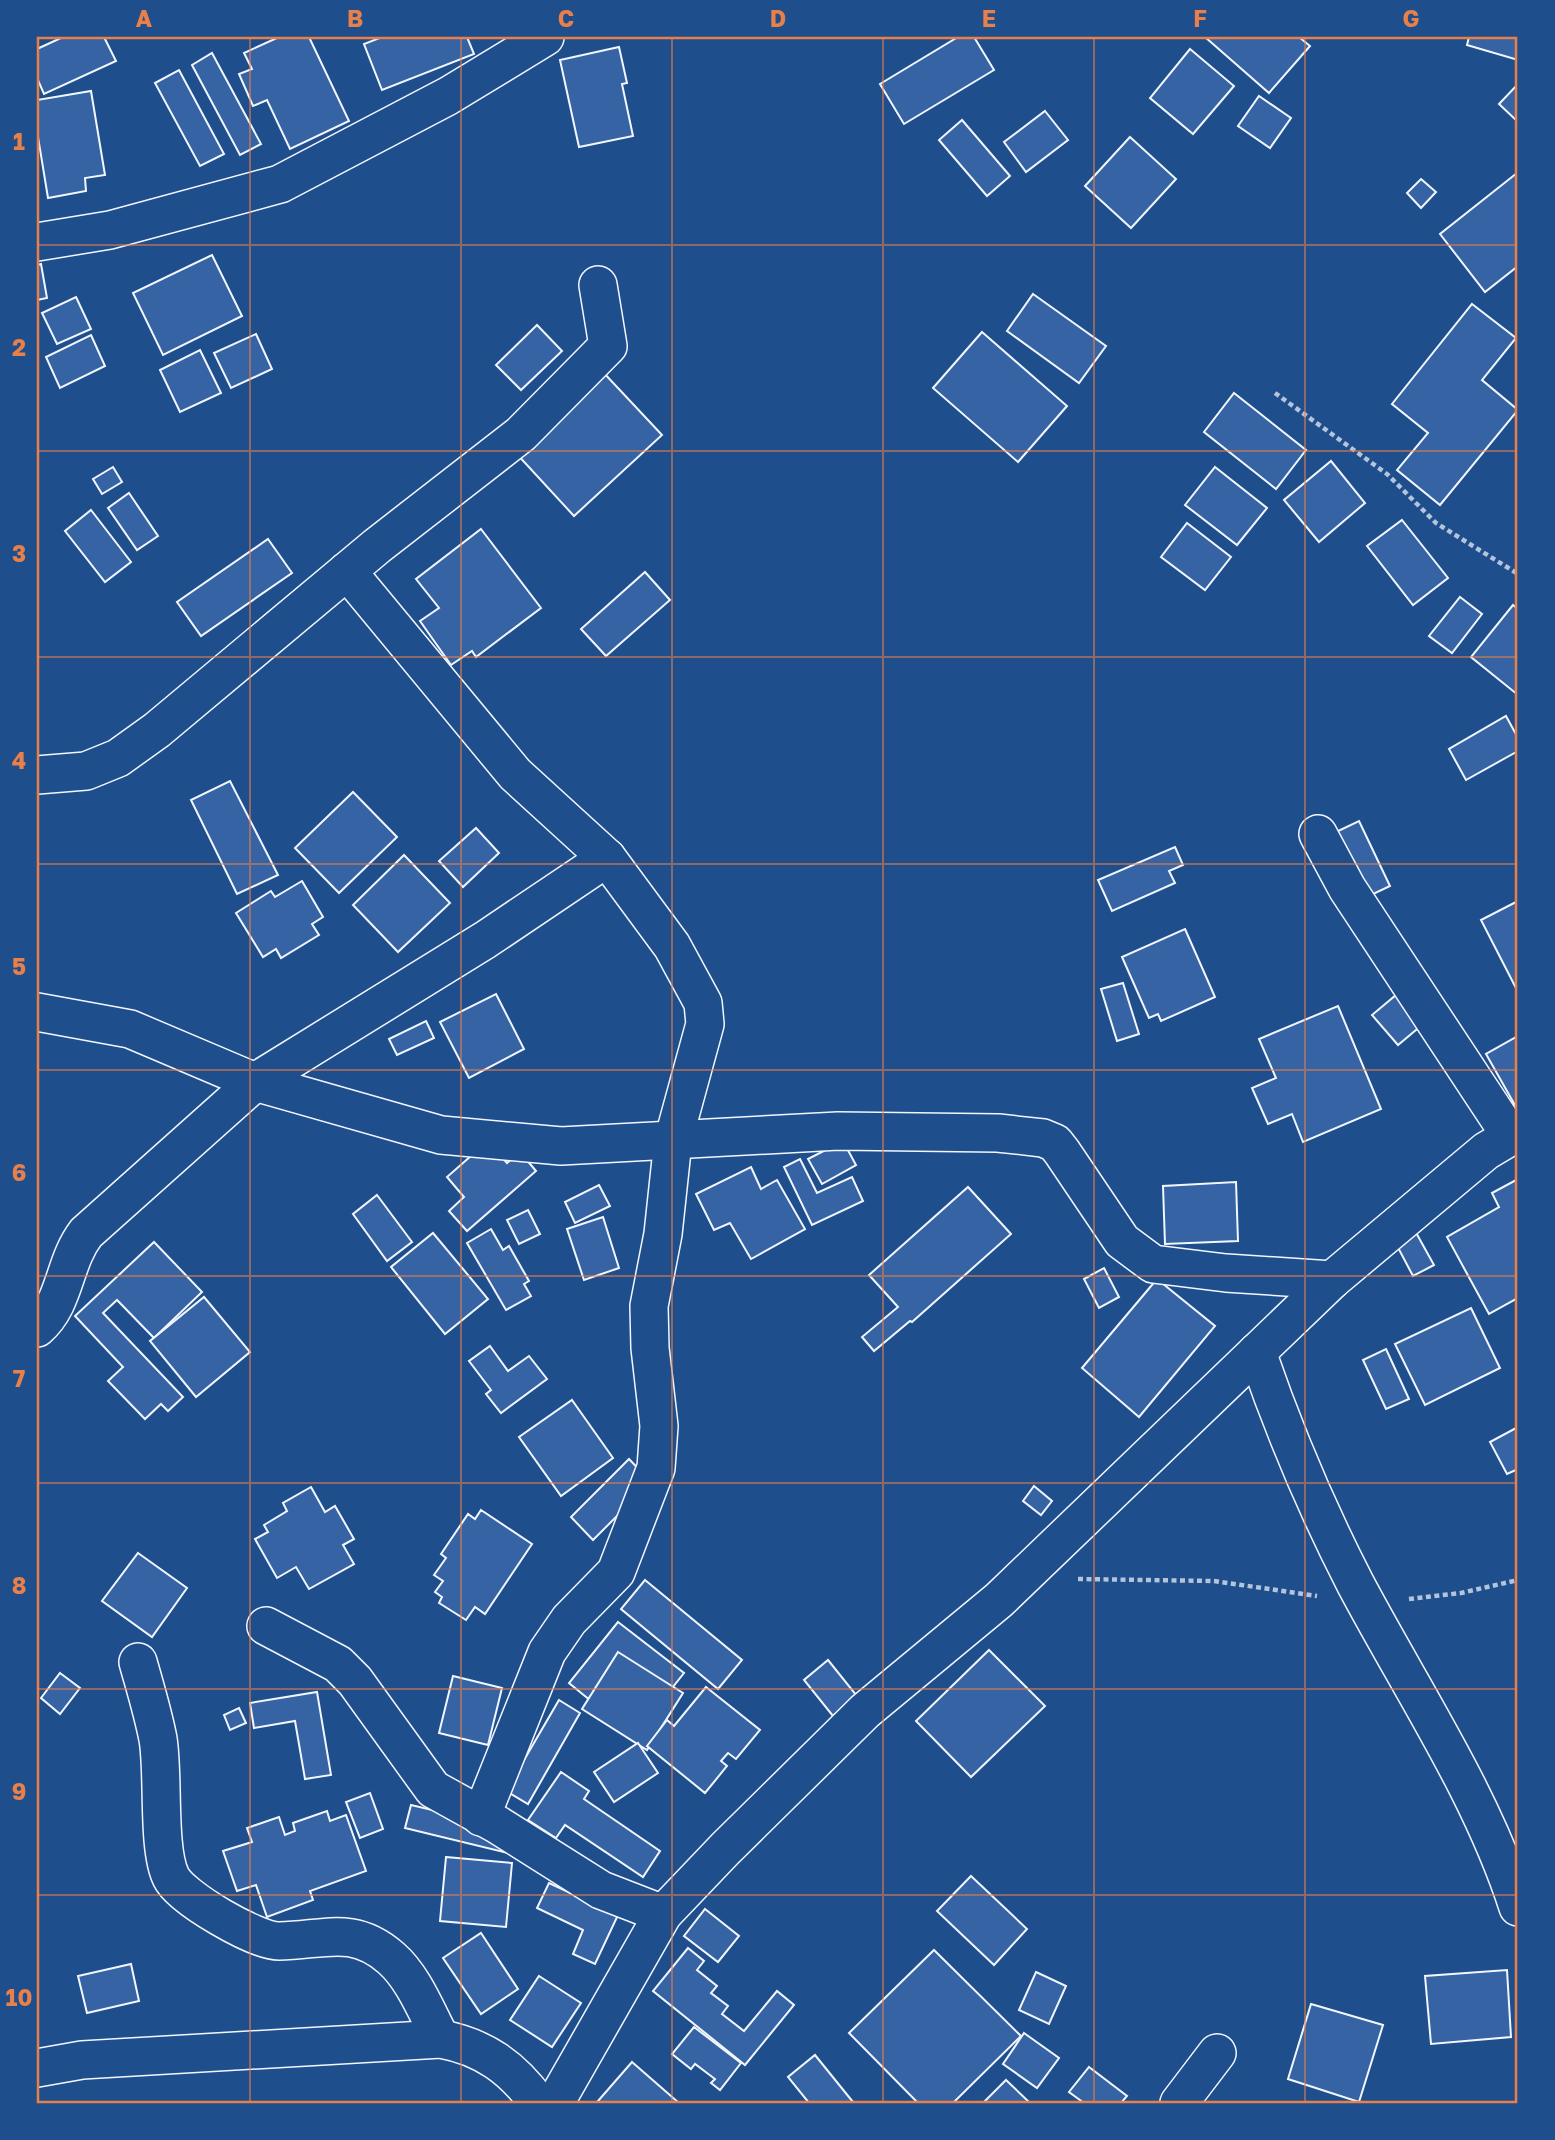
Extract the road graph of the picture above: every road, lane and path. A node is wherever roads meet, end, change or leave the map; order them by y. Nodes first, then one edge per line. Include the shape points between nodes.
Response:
1 (529, 40) edge
2 (37, 242) edge
3 (598, 285) dead end
4 (1275, 393) dead end
5 (347, 571) junction
6 (1518, 574) edge
7 (37, 775) edge
8 (1318, 834) dead end
9 (607, 858) junction
10 (37, 1012) edge
11 (255, 1082) junction
12 (1514, 1133) edge
13 (673, 1141) junction
14 (1332, 1280) junction
15 (37, 1328) edge
16 (1257, 1352) junction
17 (1021, 1578) junction
18 (1518, 1580) edge
19 (1366, 1603) junction
20 (266, 1626) dead end
21 (138, 1662) dead end
22 (481, 1817) junction
23 (1518, 1907) edge
24 (663, 1914) junction
25 (441, 2039) junction
26 (1217, 2053) dead end
27 (37, 2068) edge
28 (538, 2103) edge
29 (555, 2103) edge
30 (1179, 2103) edge

1 - 2 street via 437,102 279,184 110,230
3 - 5 street via 609,338 604,354 521,434
4 - 6 path via 1387,474 1436,523
5 - 7 street via 198,698 118,758 86,771
5 - 9 street via 515,774
8 - 12 street via 1348,888
9 - 11 street via 485,940
9 - 13 street via 673,946 703,1003 705,1024
10 - 11 street via 130,1029
11 - 13 street via 441,1135 561,1146
11 - 15 street via 86,1233 70,1259 57,1304
12 - 14 street via 1475,1160
13 - 14 street via 838,1131 1043,1138 1055,1143 1069,1161 1122,1241 1153,1264
13 - 22 street via 649,1306 659,1426 656,1468 616,1572 569,1620 547,1652
14 - 16 street
16 - 17 street
16 - 19 street via 1330,1531
17 - 19 path via 1213,1581
17 - 24 street via 865,1711
18 - 19 path via 1461,1593
19 - 23 street via 1476,1808
20 - 22 street via 338,1664 433,1789
21 - 25 street via 158,1740 167,1867 179,1888 256,1935 278,1941 341,1935 363,1941 391,1958 411,1983
22 - 24 street via 601,1890
24 - 29 street
25 - 27 street via 82,2060
25 - 28 street via 465,2043 506,2066
26 - 30 street

